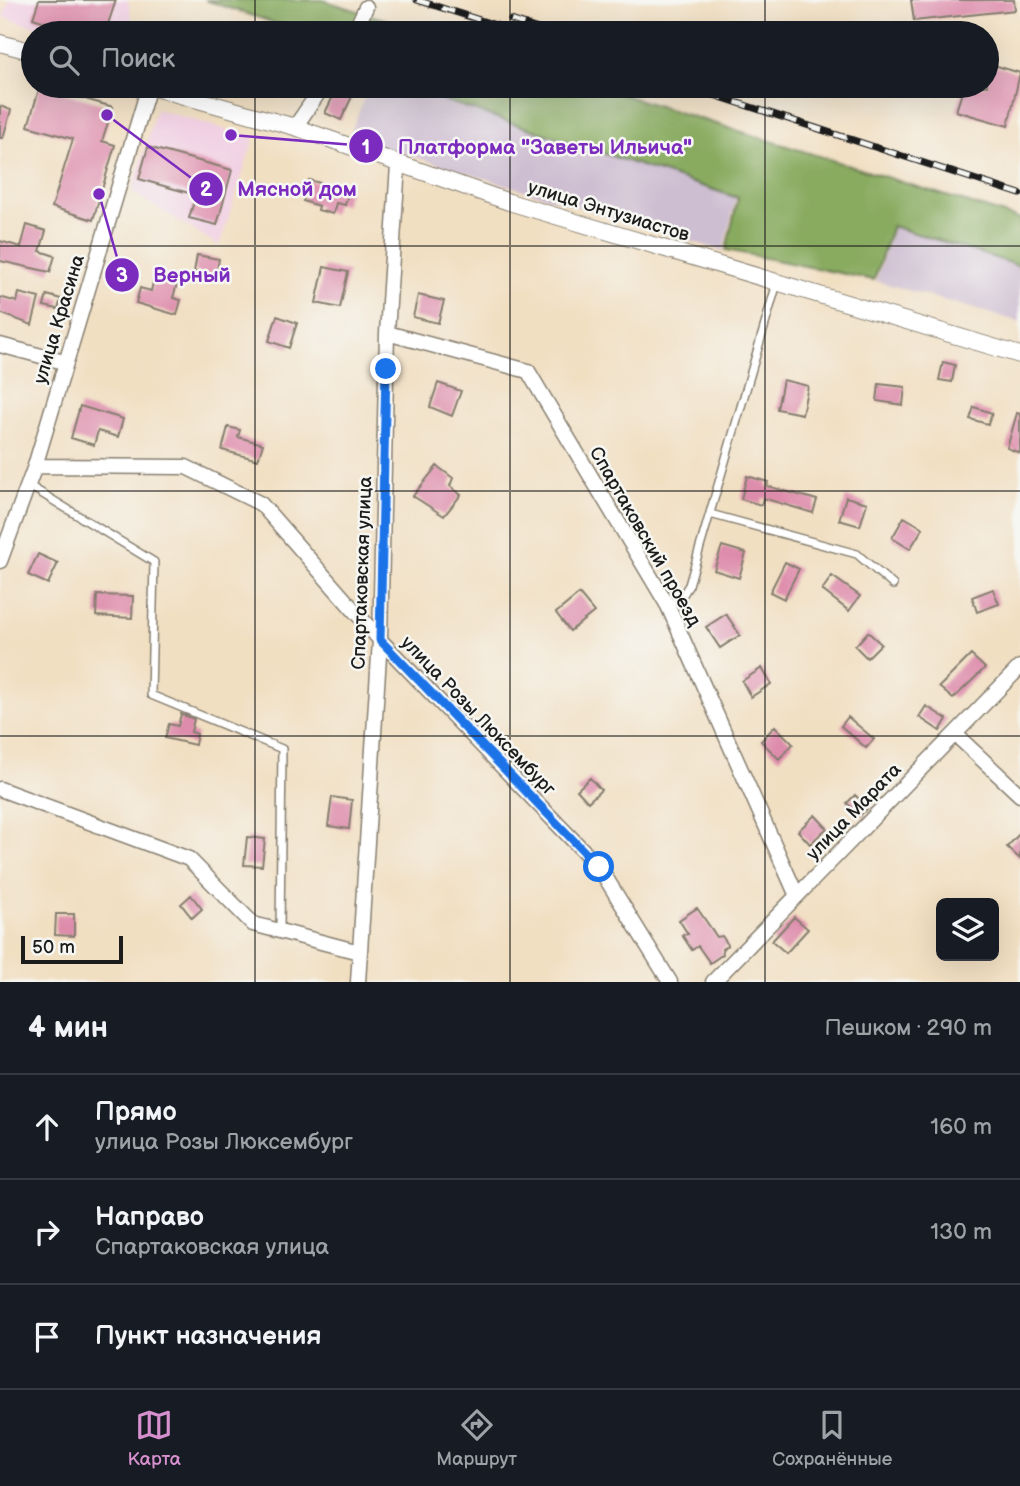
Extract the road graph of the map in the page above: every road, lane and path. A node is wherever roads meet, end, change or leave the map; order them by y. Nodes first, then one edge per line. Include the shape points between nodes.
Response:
1 (366, 7) dead end
2 (360, 21) edge
3 (0, 43) edge
4 (21, 49) edge
5 (145, 98) edge
6 (192, 98) edge
7 (315, 98) edge
8 (295, 127) junction
9 (398, 165) junction
10 (777, 282) junction
11 (387, 333) junction
12 (0, 345) edge
13 (1020, 355) edge
14 (64, 362) junction
15 (35, 466) junction
16 (29, 485) junction
17 (710, 514) junction
18 (0, 561) edge
19 (894, 585) dead end
20 (668, 607) junction
21 (380, 640) junction
22 (1020, 668) edge
23 (955, 734) junction
24 (0, 789) edge
25 (1020, 795) edge
26 (797, 896) junction
27 (280, 931) junction
28 (359, 952) junction
29 (358, 982) edge
30 (670, 982) edge
31 (713, 982) edge

1 - 2 street
3 - 4 street
5 - 14 street, улица Красина
6 - 8 street, улица Энтузиастов
7 - 8 street
8 - 9 street, улица Энтузиастов
9 - 10 street, улица Энтузиастов
9 - 11 street, Спартаковская улица
10 - 13 street, улица Энтузиастов
10 - 17 lane
11 - 20 street, Спартаковский проезд via 528,370
11 - 21 street, Спартаковская улица
12 - 14 street
14 - 15 street, улица Красина
15 - 16 street, улица Красина
15 - 21 street, улица Розы Люксембург via 186,467 261,504
16 - 18 street, улица Красина
16 - 27 lane via 154,562 151,695 282,749
17 - 19 lane via 857,554
17 - 20 lane via 689,585
20 - 26 street, Спартаковский проезд
21 - 28 street, Спартаковская улица
21 - 30 street, улица Розы Люксембург via 599,867
22 - 23 street, улица Марата
23 - 25 street
23 - 26 street, улица Марата
24 - 27 street via 189,859 253,924
26 - 31 street, улица Марата
27 - 28 street
28 - 29 street, Спартаковская улица

